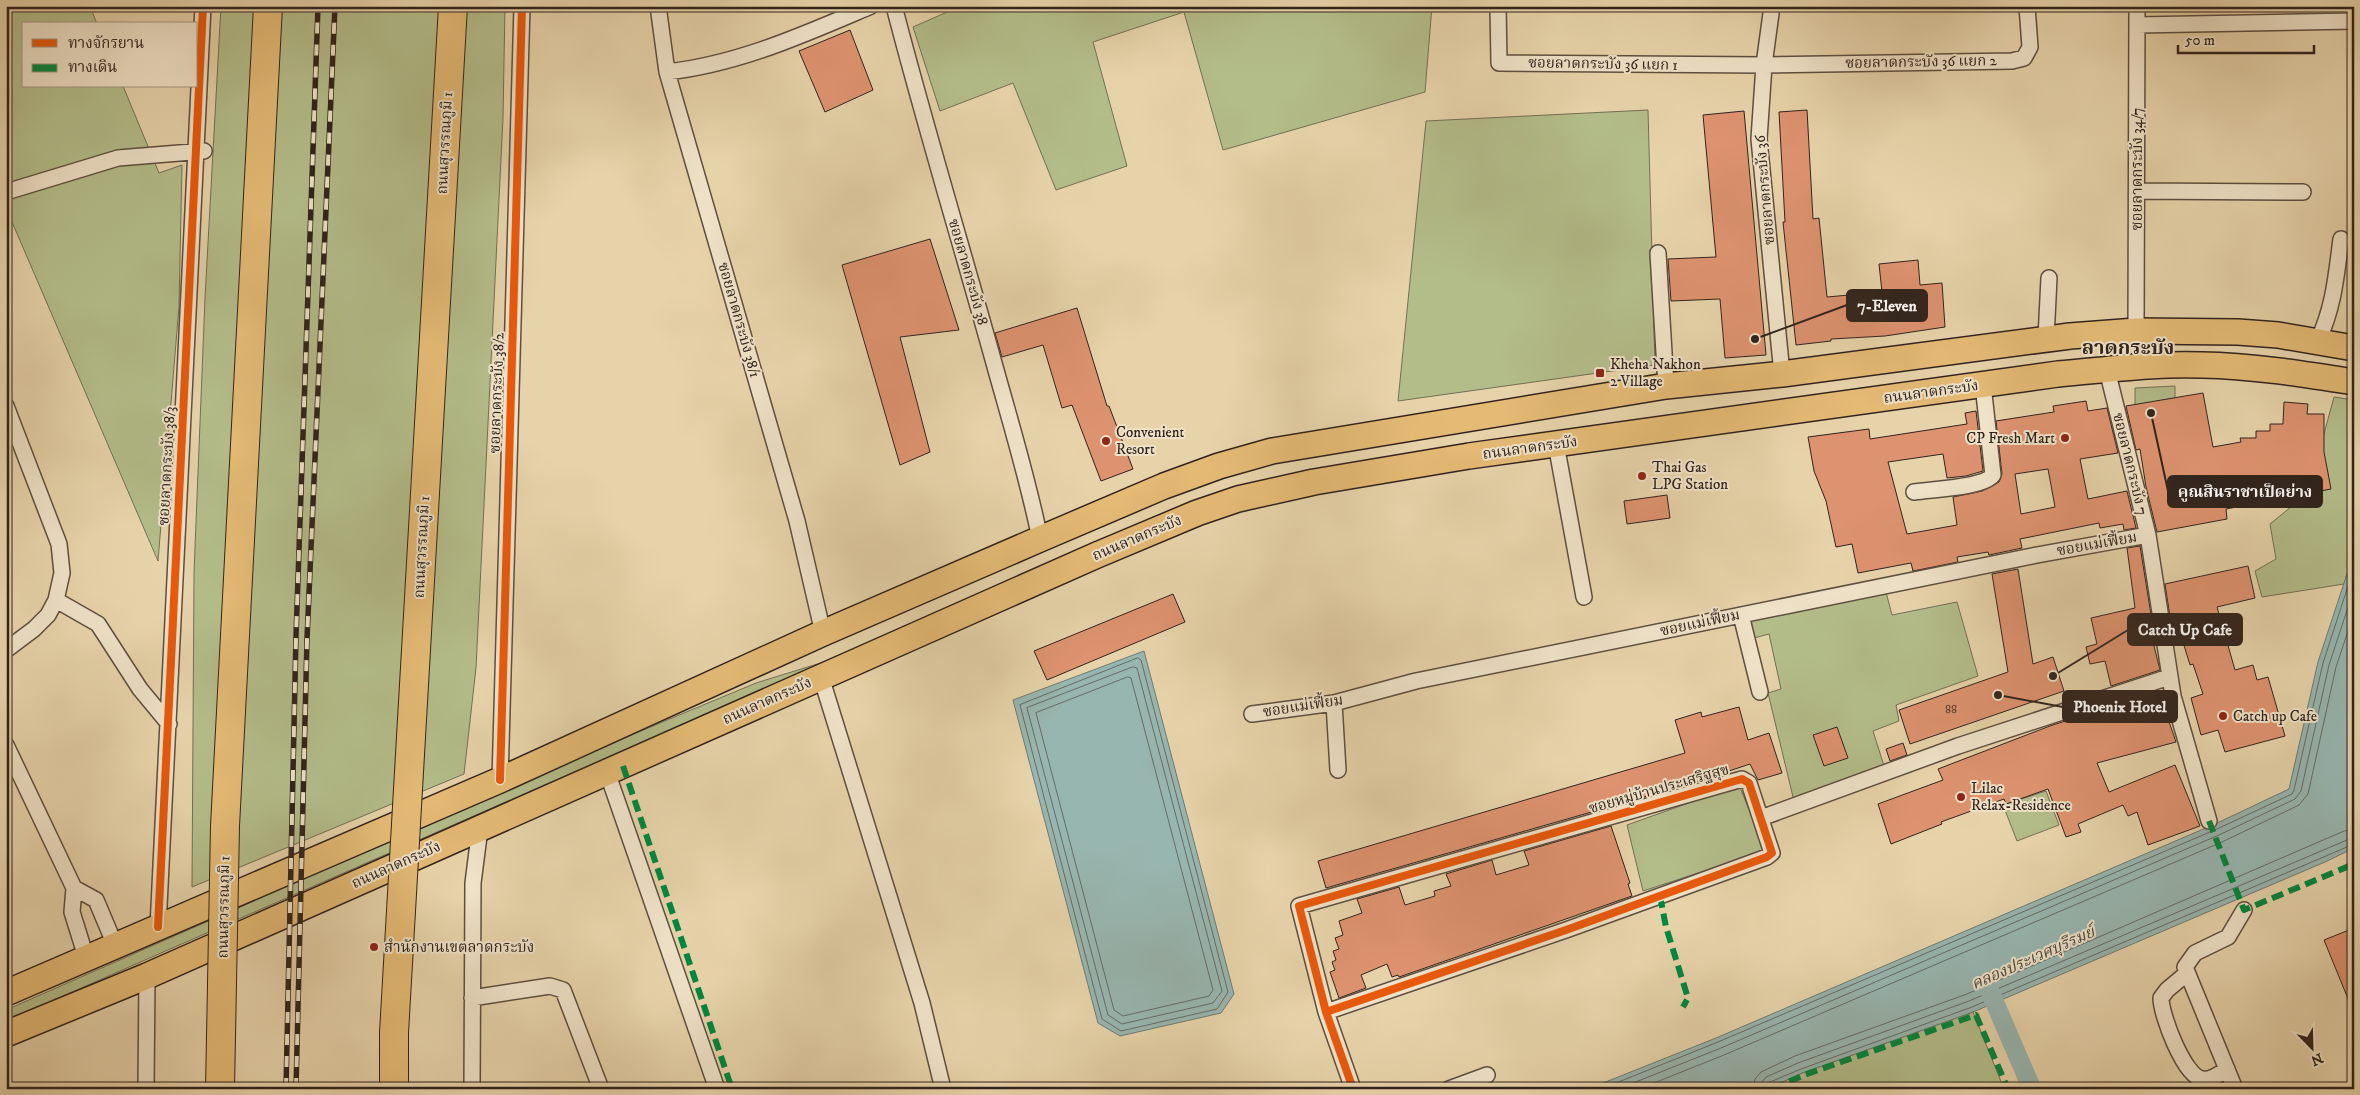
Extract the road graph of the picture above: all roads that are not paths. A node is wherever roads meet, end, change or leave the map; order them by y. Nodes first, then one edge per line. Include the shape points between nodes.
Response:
1 (203, 6) edge
2 (268, 6) edge
3 (453, 6) edge
4 (522, 6) edge
5 (658, 6) edge
6 (871, 6) edge
7 (894, 6) edge
8 (1498, 6) edge
9 (1772, 6) edge
10 (2027, 6) edge
11 (2137, 6) edge
12 (2354, 21) edge
13 (2137, 25) junction
14 (1764, 65) junction
15 (667, 72) junction
16 (200, 151) junction
17 (2137, 191) junction
18 (6, 192) edge
19 (2304, 192) dead end
20 (2341, 239) dead end
21 (1658, 253) dead end
22 (2049, 278) dead end
23 (2136, 332) junction
24 (2046, 338) junction
25 (2336, 345) edge
26 (2107, 370) junction
27 (1782, 374) junction
28 (2344, 380) edge
29 (1983, 385) junction
30 (1666, 386) junction
31 (6, 406) edge
32 (1784, 413) junction
33 (1556, 444) junction
34 (1914, 492) dead end
35 (2148, 535) junction
36 (1040, 539) junction
37 (971, 570) junction
38 (1584, 597) dead end
39 (56, 600) junction
40 (989, 604) junction
41 (1741, 615) junction
42 (823, 633) junction
43 (6, 650) edge
44 (822, 677) junction
45 (2169, 677) junction
46 (1760, 692) dead end
47 (1334, 704) junction
48 (1252, 714) dead end
49 (169, 724) junction
50 (6, 745) edge
51 (1338, 770) dead end
52 (608, 772) junction
53 (500, 780) junction
54 (1762, 818) junction
55 (2209, 821) dead end
56 (480, 828) junction
57 (74, 888) junction
58 (2244, 910) dead end
59 (158, 927) junction
60 (115, 945) junction
61 (86, 957) junction
62 (2186, 974) junction
63 (146, 976) junction
64 (6, 993) edge
65 (472, 998) junction
66 (1326, 1012) junction
67 (6, 1034) edge
68 (2227, 1069) junction
69 (1487, 1074) dead end
70 (146, 1089) edge
71 (220, 1089) edge
72 (394, 1089) edge
73 (472, 1089) edge
74 (600, 1089) edge
75 (717, 1089) edge
76 (943, 1089) edge
77 (1353, 1089) edge
78 (1449, 1089) edge
79 (2235, 1089) edge

1 - 16 street, ซอยลาดกระบัง 38/3
2 - 71 highway, ถนนสุวรรณภูมิ 1, bridge via 225,826
3 - 72 highway, ถนนสุวรรณภูมิ 1, bridge via 394,1033
4 - 53 street, ซอยลาดกระบัง 38/2
5 - 15 street, ซอยลาดกระบัง 38/1
6 - 15 street via 746,56 695,69
7 - 36 street, ซอยลาดกระบัง 38 via 1033,503
8 - 14 street, ซอยลาดกระบัง 36 แยก 1 via 1499,63
9 - 14 street, ซอยลาดกระบัง 36
10 - 14 street, ซอยลาดกระบัง 36 แยก 2 via 2030,47 2024,58
11 - 13 street, ซอยลาดกระบัง 34/7
12 - 13 street
13 - 17 street, ซอยลาดกระบัง 34/7
14 - 27 street, ซอยลาดกระบัง 36 via 1760,139
15 - 42 street, ซอยลาดกระบัง 38/1 via 798,521
16 - 18 street via 118,158
16 - 49 street, ซอยลาดกระบัง 38/3
17 - 19 street
17 - 23 street, ซอยลาดกระบัง 34/7
20 - 25 street via 2329,316
21 - 30 street
22 - 24 street
23 - 24 main road
23 - 25 main road via 2238,332
24 - 27 main road
26 - 28 main road, ถนนลาดกระบัง via 2202,365 2289,371
26 - 29 main road, ถนนลาดกระบัง
26 - 35 street, ซอยลาดกระบัง 7
27 - 30 main road
27 - 32 main road
29 - 32 main road, ถนนลาดกระบัง
29 - 34 street via 1993,475 1977,484
30 - 36 main road via 1272,451 1164,486
31 - 39 street via 59,544 62,572
32 - 33 main road, ถนนลาดกระบัง
33 - 38 street
33 - 40 main road, ถนนลาดกระบัง via 1359,474 1238,499 1156,530
35 - 41 street, ซอยแม่เฟี้ยม
35 - 45 street, ซอยลาดกระบัง 7
36 - 37 main road
37 - 40 main road
37 - 42 main road
39 - 43 street via 48,615
39 - 49 street via 98,624 140,690
40 - 44 main road, ถนนลาดกระบัง
41 - 46 street
41 - 47 street, ซอยแม่เฟี้ยม via 1416,681
42 - 53 main road
44 - 52 main road, ถนนลาดกระบัง
44 - 76 street via 922,1004
45 - 54 street via 1958,746
45 - 55 street, ซอยลาดกระบัง 7
47 - 48 street, ซอยแม่เฟี้ยม
47 - 51 street
49 - 59 street, ซอยลาดกระบัง 38/3
50 - 57 street
52 - 56 main road, ถนนลาดกระบัง
52 - 75 street
53 - 59 main road
54 - 66 street, ซอยหมู่บ้านประเสริฐสุข via 1772,853 1768,857
54 - 66 street, ซอยหมู่บ้านประเสริฐสุข via 1749,783 1742,779 1299,906
56 - 63 main road, ถนนลาดกระบัง
56 - 65 street via 473,883
57 - 60 street via 96,900
57 - 61 street via 72,912
58 - 62 street via 2228,937 2196,953 2186,963
59 - 60 main road
60 - 61 main road
61 - 64 main road
62 - 68 street
62 - 68 street via 2162,998 2161,1008 2168,1029 2193,1074 2200,1079 2210,1079
63 - 67 main road, ถนนลาดกระบัง
63 - 70 street
65 - 73 street
65 - 74 street via 550,986 563,990
66 - 77 street, ซอยหมู่บ้านประเสริฐสุข
68 - 79 street
69 - 78 street

